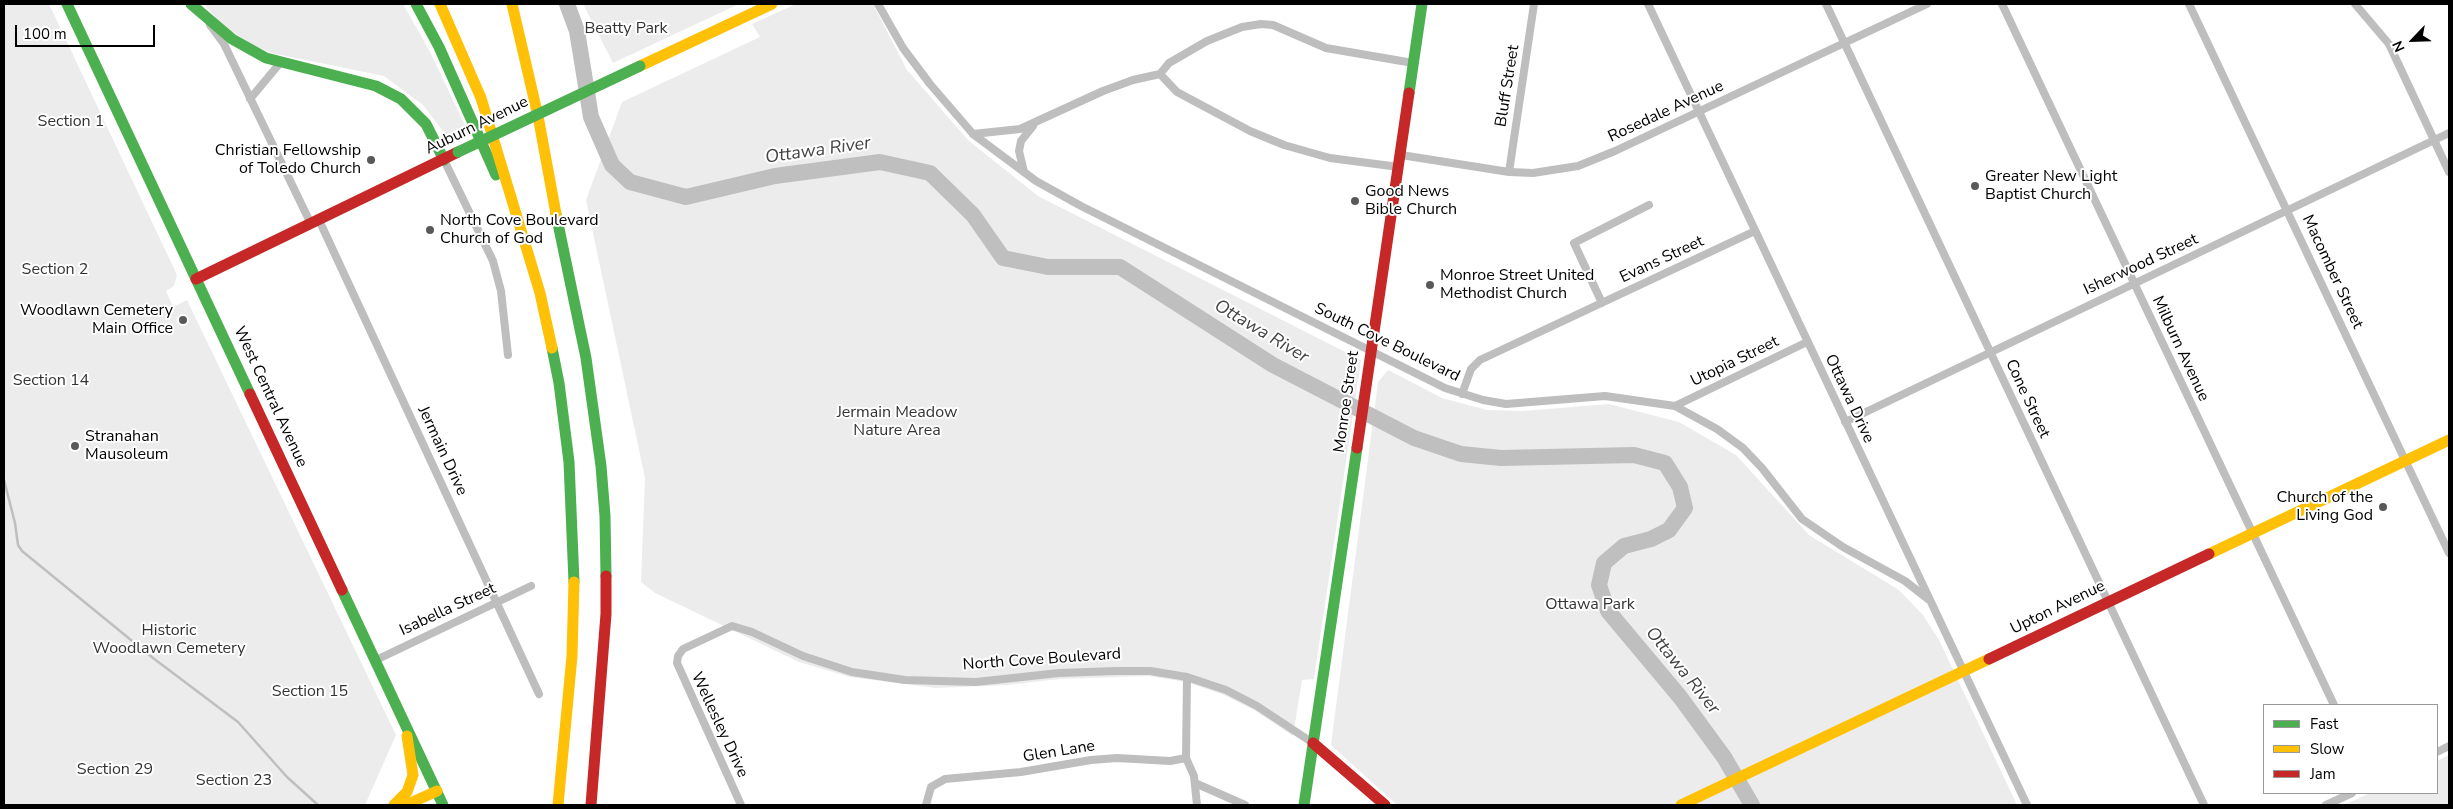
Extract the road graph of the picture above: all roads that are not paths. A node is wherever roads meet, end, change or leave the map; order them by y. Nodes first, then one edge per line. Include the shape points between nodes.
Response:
1 (67, 4) edge
2 (191, 4) edge
3 (416, 4) edge
4 (440, 4) edge
5 (512, 4) edge
6 (772, 4) edge
7 (878, 4) edge
8 (1422, 4) edge
9 (1534, 4) edge
10 (1648, 4) edge
11 (1826, 4) edge
12 (1927, 4) edge
13 (2002, 4) edge
14 (2190, 4) edge
15 (2355, 4) edge
16 (202, 15) junction
17 (1844, 43) junction
18 (1413, 62) junction
19 (280, 63) junction
20 (1160, 74) junction
21 (250, 99) junction
22 (1699, 112) junction
23 (1036, 123) junction
24 (973, 134) junction
25 (2449, 134) edge
26 (2434, 140) junction
27 (1401, 155) junction
28 (444, 160) junction
29 (1400, 167) junction
30 (1024, 172) junction
31 (1509, 172) junction
32 (2449, 172) edge
33 (1649, 205) dead end
34 (2287, 211) junction
35 (315, 222) junction
36 (1755, 231) junction
37 (528, 250) junction
38 (196, 279) junction
39 (2134, 284) junction
40 (1602, 303) junction
41 (1808, 342) junction
42 (1371, 352) junction
43 (1990, 352) junction
44 (508, 355) dead end
45 (1462, 394) junction
46 (1675, 406) junction
47 (1845, 422) junction
48 (2449, 440) edge
49 (2406, 461) junction
50 (2252, 533) junction
51 (2449, 553) edge
52 (531, 586) dead end
53 (1928, 599) junction
54 (497, 602) junction
55 (2108, 602) junction
56 (678, 656) joint
57 (376, 660) junction
58 (1962, 672) junction
59 (1187, 677) junction
60 (539, 694) dead end
61 (2334, 704) edge
62 (403, 717) junction
63 (1313, 743) junction
64 (1186, 758) junction
65 (1195, 783) junction
66 (437, 791) junction
67 (2350, 794) edge
68 (394, 805) edge
69 (406, 805) edge
70 (443, 805) edge
71 (558, 805) edge
72 (591, 805) edge
73 (741, 805) edge
74 (926, 805) edge
75 (1197, 805) edge
76 (1245, 805) edge
77 (1304, 805) edge
78 (1385, 805) edge
79 (1681, 805) edge
80 (2027, 805) edge
81 (2204, 805) edge
82 (2326, 805) edge

1 - 38 main road, West Central Avenue
2 - 16 main road
3 - 37 main road via 440,47
4 - 37 main road via 481,98
5 - 72 main road via 538,116 586,358 601,466 606,614
6 - 28 main road, Auburn Avenue, bridge
7 - 24 street, South Cove Boulevard via 903,48
8 - 18 main road, Monroe Street
9 - 31 street, Bluff Street
10 - 22 street, Ottawa Drive
11 - 17 street, Cone Street
12 - 17 street, Rosedale Avenue
13 - 39 street, Milburn Avenue
14 - 34 street, Macomber Street
15 - 26 street via 2389,44
16 - 19 main road via 250,51
16 - 21 street, Jermain Drive via 224,44
17 - 22 street, Rosedale Avenue
17 - 43 street, Cone Street
18 - 20 street via 1326,48 1274,25 1261,24 1242,27 1207,41 1168,63
18 - 27 main road, Monroe Street
19 - 21 street
19 - 28 main road via 376,86 401,99 426,124
20 - 23 street via 1103,91
20 - 29 street via 1177,92 1250,131 1284,145 1330,158
21 - 35 street, Jermain Drive
22 - 31 street, Rosedale Avenue via 1578,166 1533,173
22 - 36 street, Ottawa Drive
23 - 24 street via 1020,129
23 - 30 street via 1021,141
24 - 30 street, South Cove Boulevard
25 - 26 street, Isherwood Street
26 - 32 street
26 - 34 street, Isherwood Street
27 - 29 main road, Monroe Street
27 - 31 street, Rosedale Avenue
28 - 35 main road, Auburn Avenue
28 - 44 street via 493,261 501,291
29 - 42 main road, Monroe Street
30 - 42 street, South Cove Boulevard via 1081,206
33 - 40 street via 1574,244
34 - 39 street, Isherwood Street
34 - 49 street, Macomber Street
35 - 38 main road, Auburn Avenue
35 - 54 street, Jermain Drive
36 - 40 street, Evans Street
36 - 41 street, Ottawa Drive
37 - 71 main road via 559,383 574,532 572,656
38 - 57 main road, West Central Avenue
39 - 43 street, Isherwood Street
39 - 50 street, Milburn Avenue
40 - 45 street, Evans Street via 1480,360 1471,369
41 - 46 street, Utopia Street
41 - 47 street, Ottawa Drive
42 - 45 street, South Cove Boulevard
42 - 63 main road, Monroe Street
43 - 47 street, Isherwood Street
43 - 55 street, Cone Street
45 - 46 street, South Cove Boulevard via 1506,404 1605,396
46 - 53 street, South Cove Boulevard via 1717,429 1743,448 1802,519
47 - 53 street, Ottawa Drive
48 - 49 main road, Upton Avenue
49 - 50 main road, Upton Avenue
49 - 51 street, Macomber Street
50 - 55 main road, Upton Avenue
50 - 61 street, Milburn Avenue
52 - 54 street, Isabella Street
53 - 58 street, Ottawa Drive
54 - 57 street, Isabella Street
54 - 60 street, Jermain Drive
55 - 58 main road, Upton Avenue
55 - 81 street, Cone Street
56 - 59 street, North Cove Boulevard via 683,649 732,626 803,656 852,672 905,680 976,682 1116,671 1150,671
56 - 73 street, Wellesley Drive via 680,671
57 - 62 main road, West Central Avenue
58 - 79 main road, Upton Avenue
58 - 80 street, Ottawa Drive
59 - 63 street, North Cove Boulevard via 1226,690 1257,706
59 - 64 street
62 - 66 main road, West Central Avenue
62 - 68 main road via 413,775 407,792
63 - 77 main road, Monroe Street
63 - 78 main road, North Cove Boulevard
64 - 65 street
64 - 74 street, Glen Lane via 1170,762 1117,758 1090,760 937,782 931,787
65 - 75 street
65 - 76 street
66 - 69 main road
66 - 70 main road, West Central Avenue
67 - 82 street

